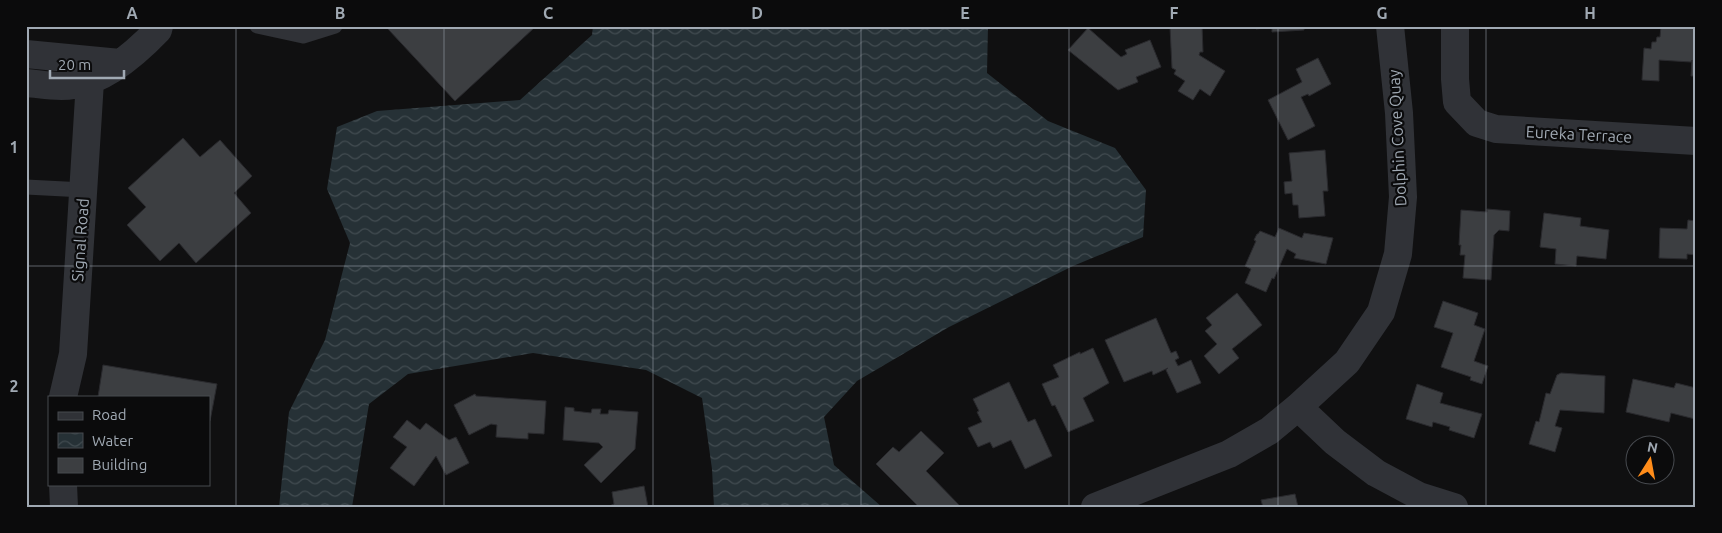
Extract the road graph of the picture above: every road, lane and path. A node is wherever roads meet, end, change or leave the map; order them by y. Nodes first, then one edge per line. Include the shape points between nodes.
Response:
1 (160, 26) edge
2 (257, 26) edge
3 (335, 26) edge
4 (1390, 26) edge
5 (1455, 26) edge
6 (26, 54) edge
7 (120, 63) junction
8 (90, 81) junction
9 (26, 83) edge
10 (1696, 140) edge
11 (26, 187) edge
12 (84, 190) junction
13 (63, 396) edge
14 (1298, 407) junction
15 (63, 486) edge
16 (64, 507) edge
17 (1095, 507) edge
18 (1454, 507) edge

1 - 7 street via 136,53
2 - 3 lane via 302,36
4 - 14 street, Dolphin Cove Quay via 1400,113 1403,197 1398,254 1381,312 1347,362
5 - 10 street, Eureka Terrace via 1457,102 1477,123 1496,129
6 - 7 street
7 - 8 street
8 - 9 street via 71,86
8 - 12 street, Signal Road
11 - 12 lane
12 - 13 street, Signal Road via 73,354
14 - 17 street, Dolphin Cove Quay via 1269,431 1229,454
14 - 18 street via 1335,442 1376,473 1419,496
15 - 16 street

